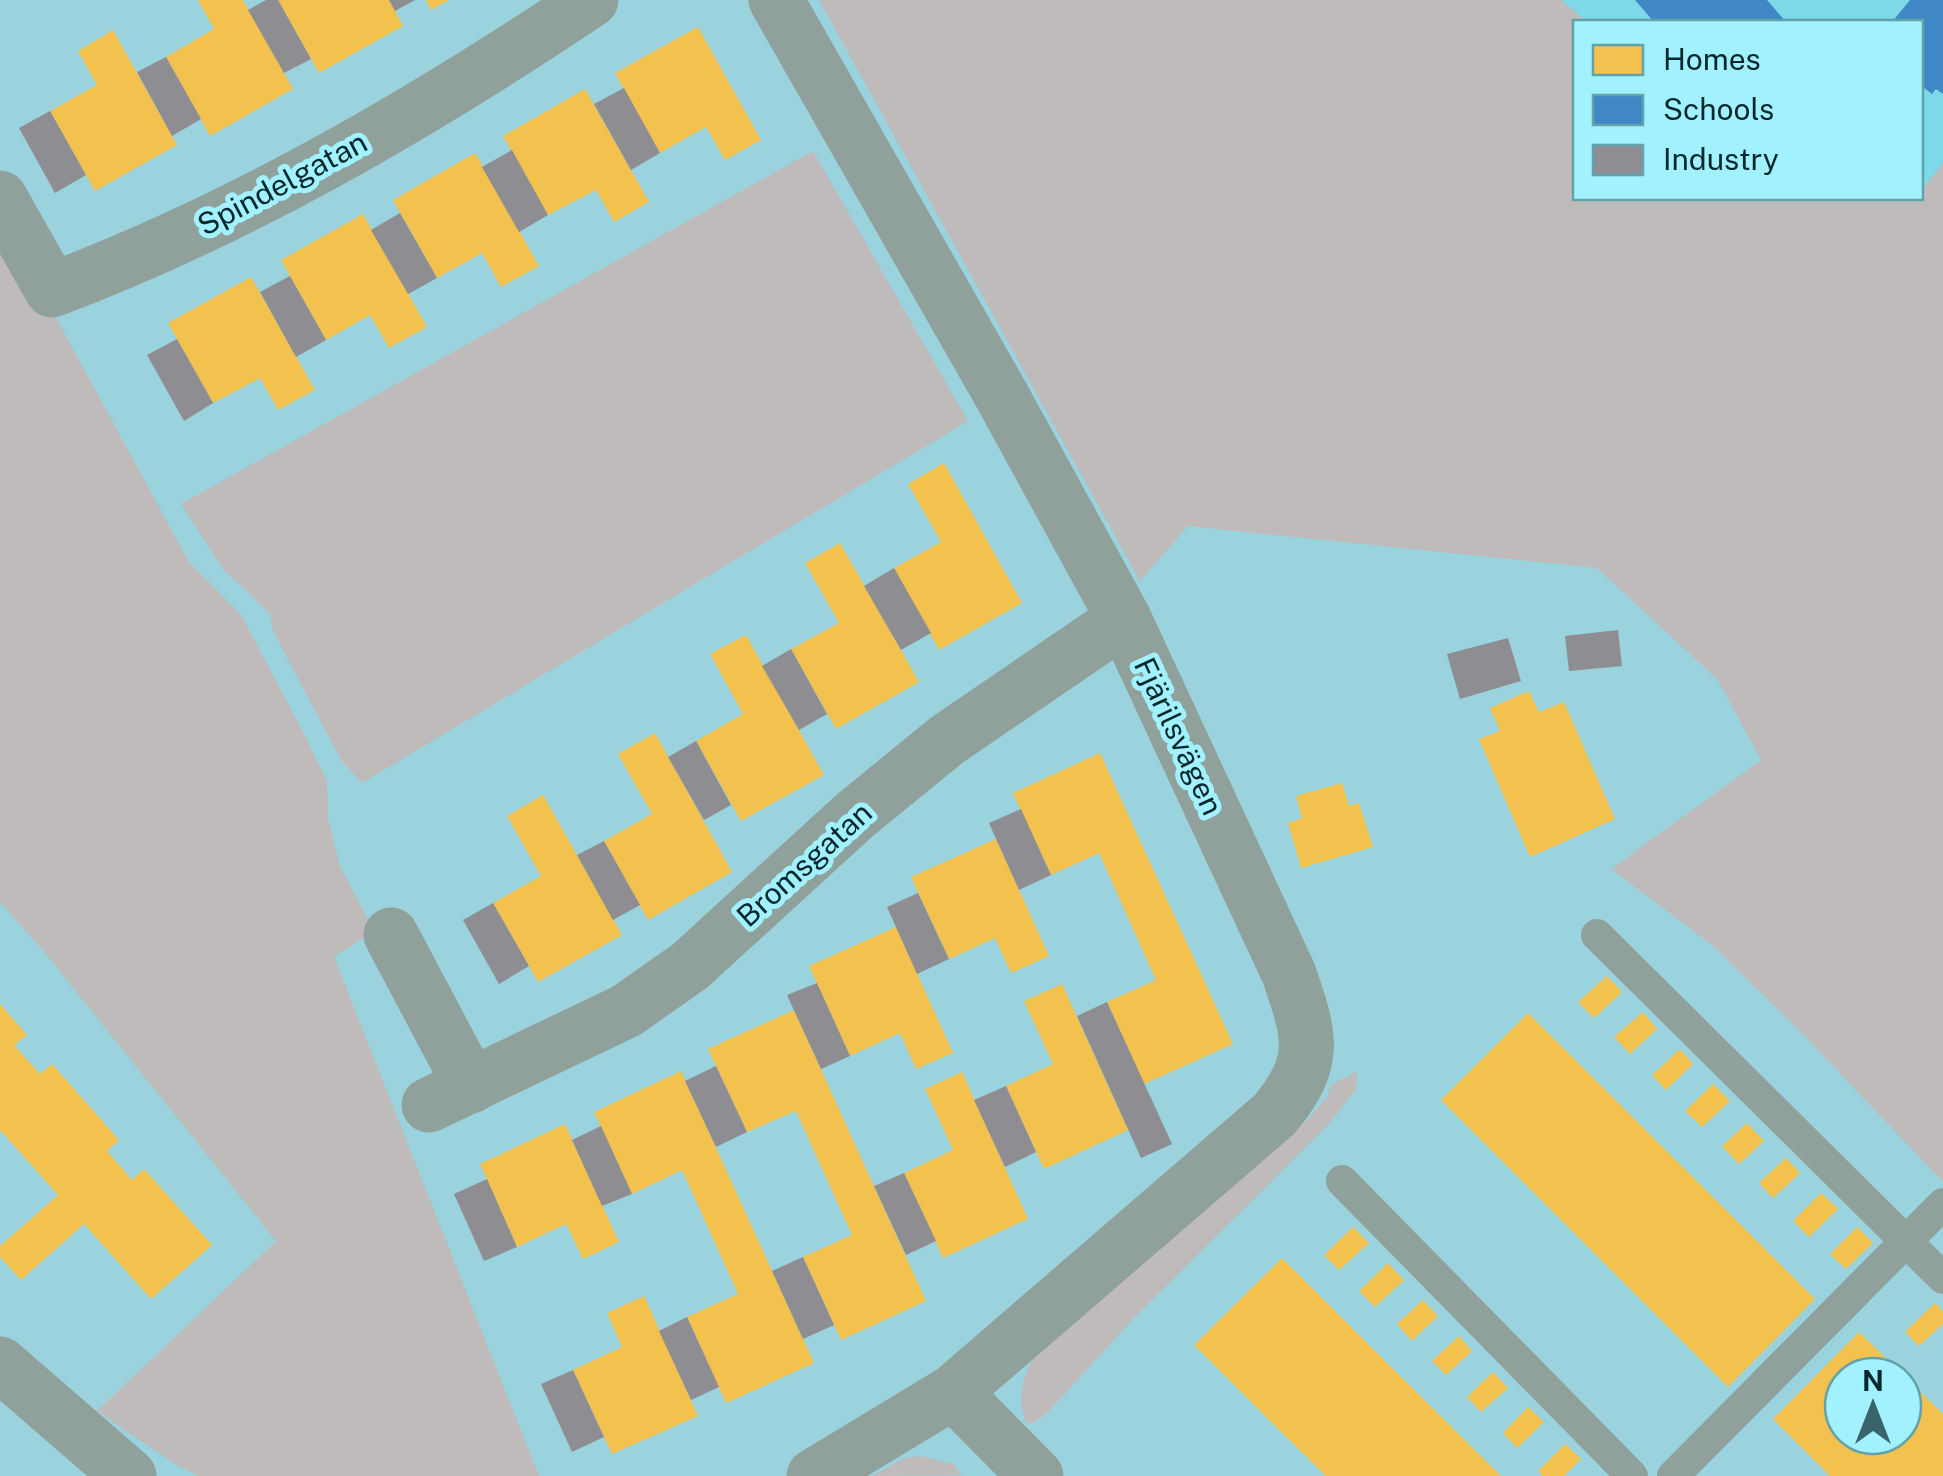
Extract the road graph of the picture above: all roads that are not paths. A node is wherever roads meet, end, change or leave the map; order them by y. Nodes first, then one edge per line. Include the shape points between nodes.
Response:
1 (591, 0) edge
2 (776, 0) edge
3 (0, 198) edge
4 (1124, 619) junction
5 (392, 935) dead end
6 (1598, 935) dead end
7 (1342, 1181) dead end
8 (1943, 1204) edge
9 (1907, 1241) junction
10 (1943, 1278) edge
11 (0, 1364) edge
12 (952, 1392) junction
13 (130, 1476) edge
14 (814, 1476) edge
15 (1036, 1476) edge
16 (1632, 1476) edge
17 (1673, 1476) edge

1 - 3 street, Spindelgatan via 477,76 224,216 52,290
2 - 4 street, Fjärilsvägen
4 - 5 street, Bromsgatan via 946,740 690,966 626,1011 450,1096
4 - 12 street, Fjärilsvägen via 1288,974 1306,1034 1306,1061 1275,1114
6 - 9 lane
7 - 16 lane
8 - 9 lane
9 - 10 lane
9 - 17 lane
11 - 13 street
12 - 14 street, Fjärilsvägen
12 - 15 street

